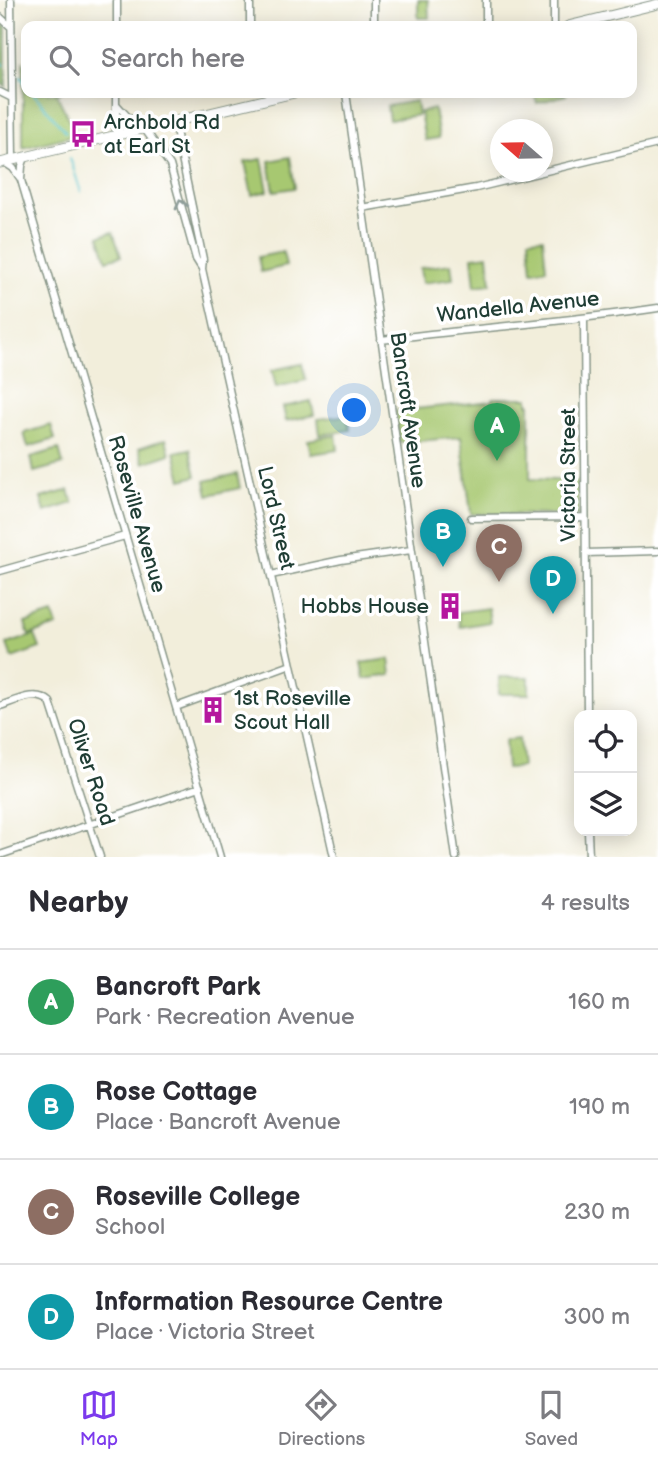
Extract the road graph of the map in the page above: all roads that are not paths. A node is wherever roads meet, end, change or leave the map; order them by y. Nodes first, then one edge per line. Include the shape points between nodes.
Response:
1 (12, 0) edge
2 (117, 0) edge
3 (250, 0) edge
4 (374, 0) edge
5 (486, 0) edge
6 (554, 0) edge
7 (658, 4) edge
8 (0, 17) edge
9 (117, 21) edge
10 (250, 21) edge
11 (374, 21) edge
12 (486, 21) edge
13 (554, 21) edge
14 (588, 21) edge
15 (11, 27) junction
16 (0, 92) edge
17 (12, 98) junction
18 (116, 98) edge
19 (250, 98) edge
20 (346, 98) edge
21 (116, 104) junction
22 (174, 121) junction
23 (141, 129) junction
24 (116, 135) junction
25 (658, 144) edge
26 (25, 156) junction
27 (6, 161) edge
28 (21, 180) junction
29 (362, 208) junction
30 (202, 269) junction
31 (658, 308) edge
32 (584, 319) junction
33 (381, 340) junction
34 (585, 517) junction
35 (471, 518) dead end
36 (125, 536) junction
37 (411, 550) junction
38 (658, 551) edge
39 (586, 553) junction
40 (0, 571) edge
41 (271, 575) junction
42 (291, 665) junction
43 (0, 706) edge
44 (176, 708) junction
45 (587, 710) edge
46 (200, 788) junction
47 (89, 824) junction
48 (589, 836) edge
49 (0, 855) edge
50 (100, 857) edge
51 (220, 857) edge
52 (334, 857) edge
53 (456, 857) edge
54 (589, 857) edge

1 - 15 street
2 - 9 street
3 - 10 street
4 - 11 street
5 - 12 street
6 - 13 street
7 - 14 main road
8 - 15 street
15 - 17 street
16 - 17 street
17 - 27 street
18 - 21 street
19 - 22 main road
20 - 29 street, Bancroft Avenue
21 - 23 street, Lord Street
21 - 24 street
22 - 23 main road
22 - 30 street, Lord Street
23 - 24 main road
30 -> 23 street, Lord Street via 170,165
24 - 26 main road
25 - 29 street via 476,188
26 - 27 main road
26 - 28 street, Roseville Avenue
27 - 28 street, Roseville Avenue
28 - 36 street, Roseville Avenue
29 - 33 street, Bancroft Avenue
30 - 41 street, Lord Street
31 - 32 street, Wandella Avenue
32 - 33 street, Wandella Avenue
32 - 34 street, Victoria Street
33 - 37 street, Bancroft Avenue
34 - 35 street
34 - 39 street, Victoria Street
36 - 40 street
36 - 44 street, Roseville Avenue
37 - 41 street
37 - 53 street, Bancroft Avenue
38 - 39 street
39 - 45 street, Victoria Street
41 - 42 street, Lord Street
42 - 44 street
42 - 52 street, Lord Street
43 - 47 street, Oliver Road via 33,695 46,698
44 - 46 street, Roseville Avenue
46 - 47 street
46 - 51 street, Roseville Avenue
47 - 49 street
47 - 50 street, Oliver Road
48 - 54 street

